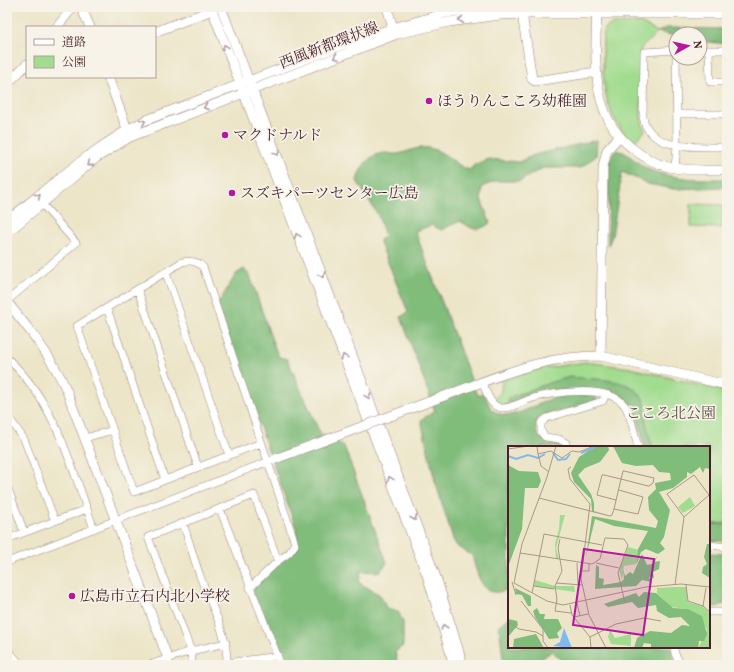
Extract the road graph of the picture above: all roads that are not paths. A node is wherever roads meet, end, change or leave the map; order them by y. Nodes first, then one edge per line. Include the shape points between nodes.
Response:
1 (73, 7) edge
2 (81, 7) edge
3 (221, 7) edge
4 (387, 7) edge
5 (493, 7) edge
6 (211, 9) edge
7 (597, 10) edge
8 (524, 14) junction
9 (727, 14) edge
10 (58, 26) edge
11 (90, 26) edge
12 (393, 28) junction
13 (156, 32) edge
14 (668, 50) edge
15 (710, 50) joint
16 (727, 50) edge
17 (26, 65) edge
18 (676, 66) edge
19 (597, 72) junction
20 (108, 78) edge
21 (250, 80) junction
22 (727, 82) edge
23 (7, 84) edge
24 (239, 84) junction
25 (253, 90) junction
26 (242, 94) junction
27 (677, 114) junction
28 (727, 114) edge
29 (127, 129) junction
30 (620, 136) junction
31 (677, 146) junction
32 (727, 147) edge
33 (675, 168) junction
34 (727, 170) edge
35 (42, 204) junction
36 (7, 220) edge
37 (7, 233) edge
38 (166, 273) junction
39 (138, 290) junction
40 (7, 302) edge
41 (108, 308) junction
42 (601, 356) junction
43 (7, 361) edge
44 (478, 384) junction
45 (727, 385) edge
46 (605, 395) junction
47 (7, 415) edge
48 (113, 430) junction
49 (85, 438) junction
50 (261, 443) junction
51 (566, 443) dead end
52 (638, 446) edge
53 (229, 455) junction
54 (272, 460) junction
55 (198, 467) junction
56 (165, 480) junction
57 (7, 486) edge
58 (87, 509) junction
59 (220, 509) junction
60 (55, 521) junction
61 (116, 521) junction
62 (183, 523) junction
63 (94, 529) junction
64 (24, 532) junction
65 (7, 539) edge
66 (710, 545) edge
67 (727, 547) edge
68 (278, 561) junction
69 (7, 562) edge
70 (250, 588) junction
71 (710, 612) edge
72 (727, 612) edge
73 (226, 643) junction
74 (7, 644) edge
75 (674, 648) edge
76 (191, 651) junction
77 (278, 656) junction
78 (167, 662) edge
79 (227, 664) edge
80 (21, 665) edge
81 (149, 665) edge
82 (192, 665) edge
83 (281, 665) edge
84 (454, 665) edge
85 (463, 665) edge
86 (681, 665) edge

1 - 10 street
2 - 11 street
3 - 21 street
4 - 12 street
5 - 12 street, 西風新都環状線 via 446,13
6 - 13 street
24 -> 6 street
7 - 8 street, 西風新都環状線
7 - 9 street, 西風新都環状線
7 - 19 street
8 - 19 street via 532,79 535,81
8 -> 25 street, 西風新都環状線 via 449,22 397,34
12 - 21 street, 西風新都環状線
14 - 31 street via 644,52 643,117 648,133
15 - 16 street
15 - 22 street via 710,82
17 - 23 street
18 - 27 street
19 - 30 street via 597,86 603,108
20 - 29 street
21 - 24 street, 西風新都環状線
21 - 25 street
24 - 26 street
29 -> 24 street, 西風新都環状線
25 - 26 street, 西風新都環状線
25 -> 85 street via 437,580
26 -> 35 street, 西風新都環状線 via 130,137 96,158
84 -> 26 street via 428,578
27 - 28 street
27 - 31 street
36 -> 29 street, 西風新都環状線 via 92,152
30 - 33 street via 628,146 647,159
30 - 42 street via 607,150 603,167
31 - 32 street
31 - 33 street
33 - 34 street
35 - 37 street, 西風新都環状線
35 - 40 street via 76,243
38 - 39 street
38 - 50 street via 188,260 198,262 203,267
38 - 53 street
39 - 41 street
39 - 55 street
40 - 49 street via 41,343 54,364
41 - 48 street via 77,326
41 - 56 street
42 - 44 street via 550,359
42 - 45 street
43 - 58 street via 9,360 24,375 52,417
44 - 46 street via 492,404 500,408 553,393 579,391
44 - 54 street, bridge
46 - 51 street via 604,401 547,418 541,423 541,432 545,437
46 - 52 street via 618,399 625,406
47 - 60 street via 24,439
48 - 49 street
48 - 56 street via 134,492
49 - 61 street
50 - 53 street
50 - 54 street
53 - 55 street
54 - 61 street
54 - 68 street via 295,545
55 - 56 street
57 - 64 street
58 - 60 street
58 - 63 street
59 - 62 street
59 - 68 street via 254,495
59 - 70 street
60 - 64 street
61 - 63 street
61 - 78 street
62 - 73 street
62 - 76 street via 148,537
63 - 69 street
64 - 65 street
66 - 67 street
68 - 70 street
70 - 77 street
71 - 72 street
73 - 76 street
73 - 79 street
74 - 80 street via 9,651
75 - 86 street
76 - 78 street
76 - 82 street
77 - 79 street
77 - 83 street
78 - 81 street

